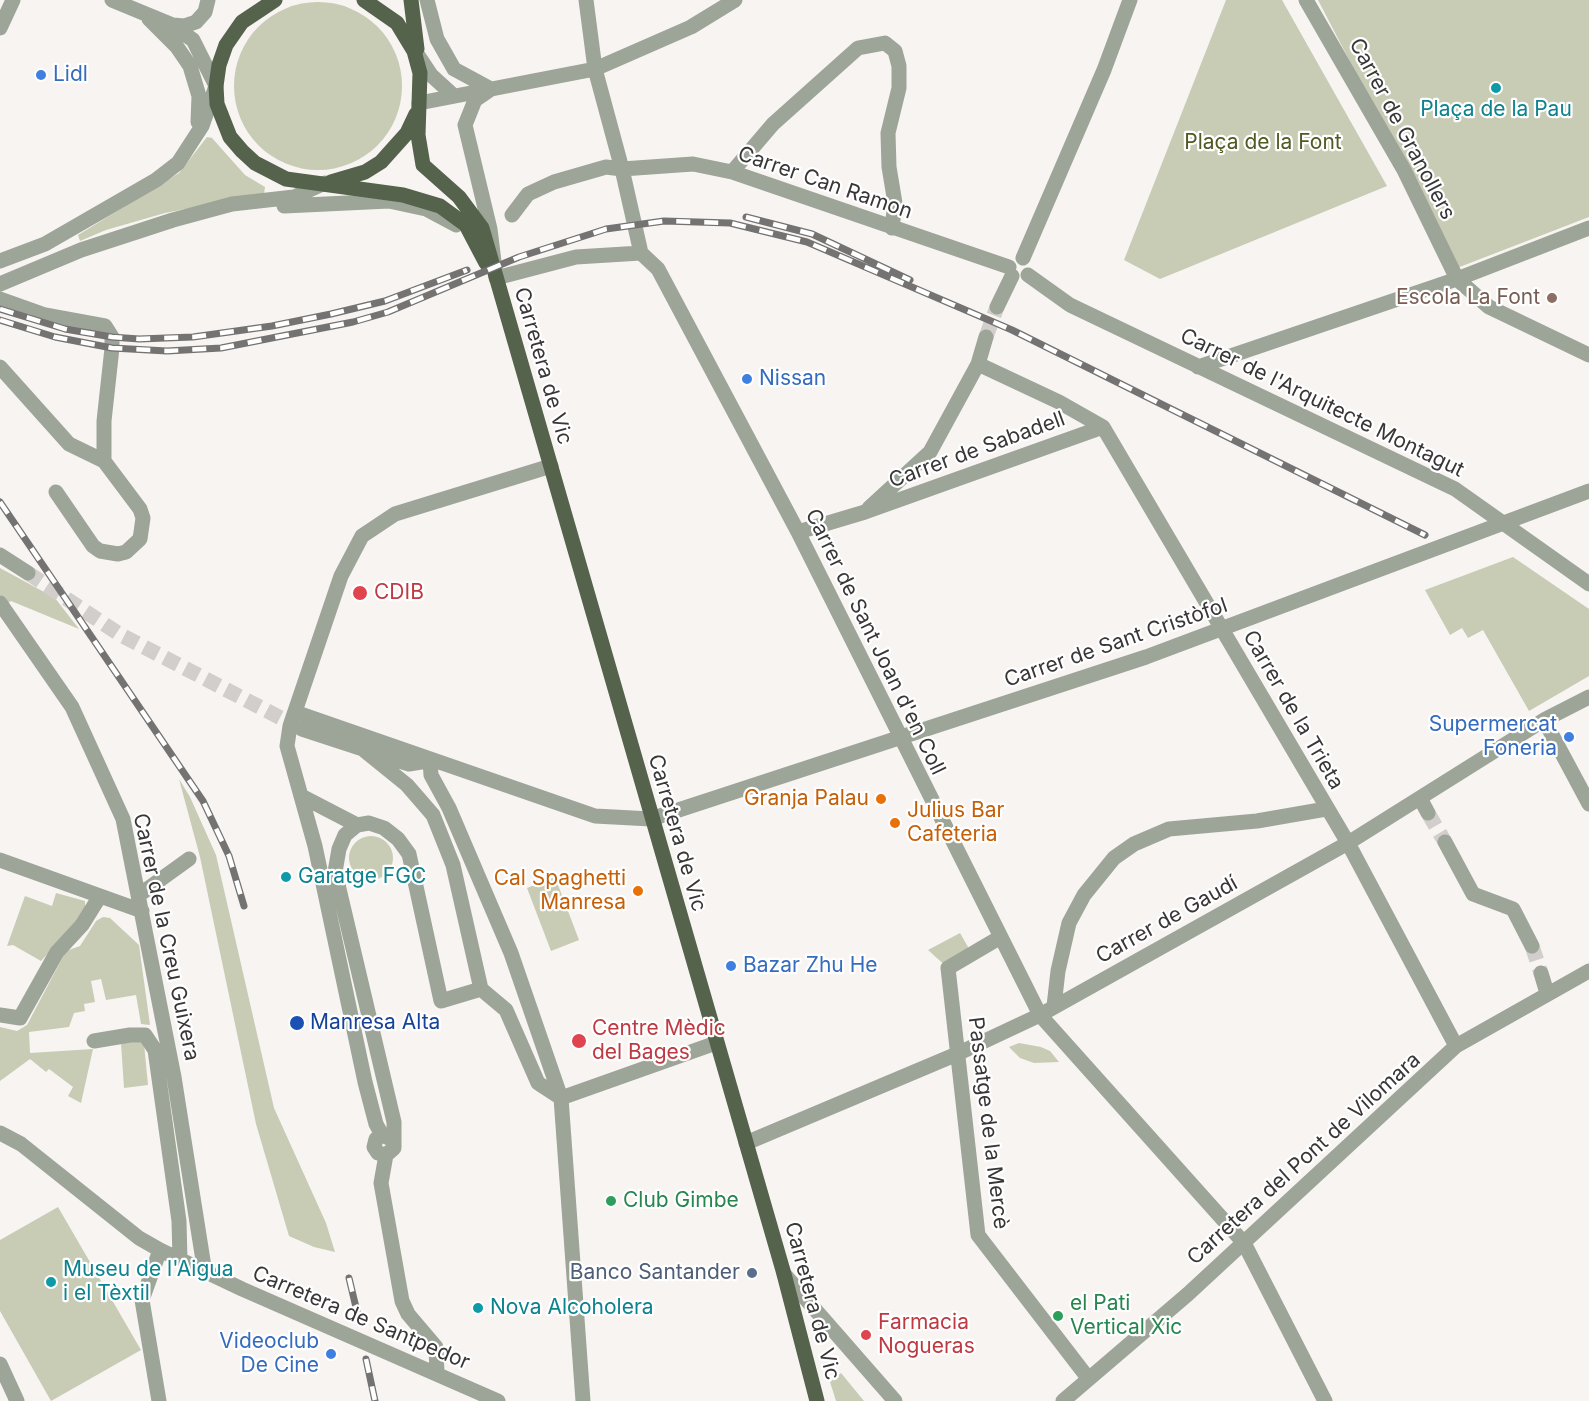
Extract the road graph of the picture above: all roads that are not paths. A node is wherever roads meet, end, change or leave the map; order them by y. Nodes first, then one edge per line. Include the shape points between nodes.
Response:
1 (13, 0) edge
2 (112, 0) edge
3 (208, 0) edge
4 (275, 0) edge
5 (411, 0) edge
6 (427, 0) edge
7 (586, 0) edge
8 (735, 0) edge
9 (1130, 0) edge
10 (1306, 0) edge
11 (369, 2) edge
12 (142, 13) junction
13 (170, 24) junction
14 (0, 28) edge
15 (416, 53) junction
16 (595, 69) junction
17 (216, 86) junction
18 (491, 89) junction
19 (454, 96) junction
20 (419, 103) junction
21 (184, 155) junction
22 (622, 169) junction
23 (732, 172) junction
24 (325, 183) junction
25 (201, 213) junction
26 (512, 215) dead end
27 (892, 228) junction
28 (1589, 228) edge
29 (477, 250) junction
30 (641, 253) junction
31 (1023, 258) junction
32 (0, 261) edge
33 (1010, 271) junction
34 (1028, 275) junction
35 (496, 278) junction
36 (1457, 279) junction
37 (0, 284) edge
38 (0, 299) edge
39 (997, 307) tunnel mouth
40 (986, 337) tunnel mouth
41 (1589, 355) edge
42 (978, 363) junction
43 (0, 367) edge
44 (1198, 367) junction
45 (1103, 427) junction
46 (104, 461) junction
47 (551, 466) junction
48 (1589, 491) edge
49 (56, 492) dead end
50 (865, 512) junction
51 (1503, 525) junction
52 (798, 532) junction
53 (0, 555) edge
54 (28, 573) tunnel mouth
55 (1589, 584) edge
56 (0, 603) edge
57 (1222, 629) junction
58 (1589, 697) edge
59 (295, 712) junction
60 (1544, 720) junction
61 (302, 729) tunnel mouth
62 (899, 737) junction
63 (365, 751) junction
64 (430, 760) junction
65 (303, 797) junction
66 (1420, 798) junction
67 (1589, 804) edge
68 (1326, 809) junction
69 (1428, 813) tunnel mouth
70 (651, 819) junction
71 (357, 825) junction
72 (1444, 842) tunnel mouth
73 (1348, 843) junction
74 (0, 860) edge
75 (189, 860) dead end
76 (139, 895) junction
77 (100, 896) junction
78 (142, 911) junction
79 (999, 938) junction
80 (1532, 946) tunnel mouth
81 (1589, 971) edge
82 (1541, 973) tunnel mouth
83 (482, 989) junction
84 (1547, 993) junction
85 (1054, 1006) junction
86 (0, 1015) edge
87 (1040, 1015) junction
88 (94, 1041) dead end
89 (716, 1043) junction
90 (1456, 1046) junction
91 (957, 1054) junction
92 (561, 1098) junction
93 (0, 1133) edge
94 (388, 1137) junction
95 (746, 1143) junction
96 (1244, 1243) junction
97 (160, 1250) junction
98 (180, 1260) junction
99 (206, 1273) junction
100 (783, 1274) junction
101 (0, 1364) edge
102 (437, 1374) junction
103 (1088, 1378) junction
104 (17, 1401) edge
105 (159, 1401) edge
106 (498, 1401) edge
107 (583, 1401) edge
108 (817, 1401) edge
109 (895, 1401) edge
110 (1063, 1401) edge
111 (1325, 1401) edge

1 - 14 street
2 - 12 street
3 - 13 street via 205,12 196,22 184,26
4 - 17 main road via 252,13 233,33 219,65
5 - 15 main road, Carretera de Vic
6 - 18 street via 437,39 454,69
7 - 16 street, Carrer de Sant Joan d'en Coll
8 - 16 street via 691,27
9 - 31 street
10 - 36 street, Carrer de Granollers via 1404,170
11 - 15 main road via 397,23
12 - 13 street
12 - 21 street via 177,46 194,75 199,116
13 - 17 street via 193,40
15 - 19 street via 430,75
15 - 20 main road, Carretera de Vic
16 - 18 street
16 - 22 street, Carrer de Sant Joan d'en Coll
17 - 21 street via 202,126
17 - 24 main road via 217,104 230,137 255,163 286,179
18 - 19 street
18 - 35 street via 475,100 465,125 490,229
19 - 20 street
20 - 24 main road via 407,133 381,162 348,178
20 - 35 main road, Carretera de Vic via 418,135 423,165 473,213 482,228
21 - 32 street via 169,171 124,200 45,244
22 - 23 street, Carrer Can Ramon via 693,164
22 - 26 street, Carrer Can Ramon via 606,167 554,182 528,194
22 - 30 street, Carrer de Sant Joan d'en Coll
23 - 27 street, Carrer Can Ramon
23 - 27 street via 772,124 858,48 885,43 895,51 899,66 899,88 888,133 895,203
24 - 25 street via 294,197 232,204
24 - 29 main road via 416,197 450,211 466,225
25 - 29 street via 389,201 426,209 447,219
25 - 37 street via 81,250
27 - 33 street, Carrer Can Ramon
28 - 36 street
29 - 35 main road
30 - 35 street via 576,257
30 - 52 street, Carrer de Sant Joan d'en Coll via 658,269
31 - 33 street via 1015,259
31 - 34 street via 1029,265
33 - 34 street via 1021,279
33 - 39 street
34 - 44 street, Carrer de l'Arquitecte Montagut via 1070,305
35 - 47 main road, Carretera de Vic
36 - 41 street via 1489,307
36 - 44 street
38 - 46 street via 45,315 105,326 112,348
40 - 42 street
42 - 45 street, Carrer de la Trieta
42 - 50 street via 930,452
43 - 46 street via 69,444
44 - 51 street, Carrer de l'Arquitecte Montagut via 1455,489
45 - 50 street, Carrer de Sabadell
45 - 57 street, Carrer de la Trieta
46 - 49 street via 140,509 140,539 134,548 118,554 93,546
47 - 59 street via 395,514 362,536 341,576
47 - 70 main road, Carretera de Vic
48 - 51 street, Carrer de Sant Cristòfol
50 - 52 street, Carrer de Sabadell
51 - 55 street, Carrer de l'Arquitecte Montagut
51 - 57 street, Carrer de Sant Cristòfol
52 - 62 street, Carrer de Sant Joan d'en Coll
53 - 54 street
56 - 76 street, Carrer de la Creu Guixera via 72,707 123,819
57 - 62 street, Carrer de Sant Cristòfol
57 - 68 street, Carrer de la Trieta
58 - 60 street, Carrer de Gaudí
59 - 64 street
59 - 65 street via 287,746
60 - 66 street, Carrer de Gaudí
60 - 67 street
61 - 63 street
62 - 70 street, Carrer de Sant Cristòfol
62 - 79 street, Carrer de Sant Joan d'en Coll
63 - 64 street via 409,764
63 - 83 street via 407,785 433,815 453,865
64 - 70 street via 595,816
64 - 92 street via 431,775 449,808 510,953
65 - 71 street
65 - 94 street via 365,1082 376,1124
66 - 69 street
66 - 73 street, Carrer de Gaudí
68 - 73 street, Carrer de la Trieta
68 - 85 street via 1257,821 1169,829 1134,844 1114,858 1084,895 1070,923
70 - 89 main road, Carretera de Vic
71 - 83 street via 384,828 398,838 409,854 441,1001
71 - 94 street via 345,835 335,872 394,1122
72 - 80 street via 1473,894 1513,909
73 - 85 street, Carrer de Gaudí
73 - 90 street, Carrer de la Trieta
74 - 77 street
75 - 76 street
76 - 78 street, Carrer de la Creu Guixera
77 - 78 street
77 - 86 street via 82,925 57,952 20,1018
78 - 99 street, Carrer de la Creu Guixera
79 - 87 street, Carrer de Sant Joan d'en Coll
79 - 91 street, Passatge de la Mercè via 948,968
81 - 84 street, Carretera del Pont de Vilomara
82 - 84 street
83 - 92 street via 506,1010 538,1083
84 - 90 street, Carretera del Pont de Vilomara
85 - 87 street, Carrer de Gaudí
87 - 91 street, Carrer de Gaudí
87 - 96 street, Carrer de Sant Joan d'en Coll
88 - 98 street via 145,1035 155,1050 179,1221
89 - 92 street
89 - 95 main road, Carretera de Vic
90 - 96 street, Carretera del Pont de Vilomara
91 - 95 street, Carrer de Gaudí
91 - 103 street, Passatge de la Mercè via 978,1235
92 - 107 street
93 - 97 street, Carretera de Santpedor via 21,1144 139,1238
94 - 102 street via 377,1137 374,1147 386,1155 381,1183 402,1301 436,1347
95 - 100 main road, Carretera de Vic
96 - 103 street, Carretera del Pont de Vilomara
96 - 111 street, Carrer de Sant Joan d'en Coll
97 - 98 street, Carretera de Santpedor
97 - 105 street via 142,1300
98 - 99 street, Carretera de Santpedor
99 - 102 street, Carretera de Santpedor
100 - 108 main road, Carretera de Vic
100 - 109 street
101 - 104 street
102 - 106 street, Carretera de Santpedor
103 - 110 street, Carretera del Pont de Vilomara

